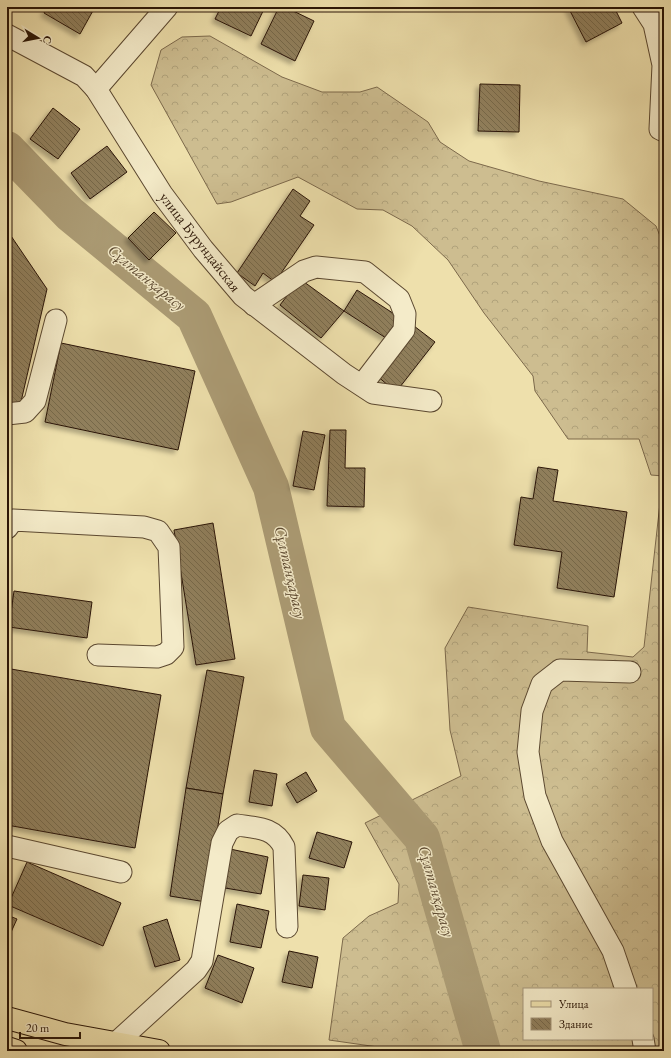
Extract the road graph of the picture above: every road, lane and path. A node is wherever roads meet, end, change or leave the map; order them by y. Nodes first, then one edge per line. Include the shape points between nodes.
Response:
1 (167, 7) edge
2 (643, 7) edge
3 (7, 35) edge
4 (96, 89) junction
5 (664, 131) edge
6 (254, 305) junction
7 (56, 320) dead end
8 (362, 385) junction
9 (431, 401) dead end
10 (7, 414) edge
11 (7, 528) edge
12 (98, 655) dead end
13 (630, 672) dead end
14 (7, 846) edge
15 (121, 872) dead end
16 (287, 927) dead end
17 (626, 988) edge
18 (7, 1018) edge
19 (643, 1040) edge
20 (66, 1042) edge
21 (116, 1043) junction
22 (7, 1048) edge
23 (16, 1051) edge
24 (159, 1051) edge
25 (645, 1051) edge

1 - 4 street
2 - 5 street via 654,24 664,65 660,129
3 - 4 street, улица Бурундайская via 84,76
4 - 6 street, улица Бурундайская via 162,194 203,250
6 - 8 street, улица Бурундайская
6 - 8 street via 304,271 316,267 365,272 399,299 405,314 404,330
7 - 10 street via 35,401 25,412
8 - 9 street, улица Бурундайская via 373,393
11 - 12 street via 13,520 144,527 158,531 169,548 172,647 166,654 157,657
13 - 17 street via 560,670 542,684 532,711 528,752 534,796 552,841 613,951
14 - 15 street
16 - 21 street via 284,847 281,840 269,830 237,825 228,831 222,843 202,961 196,970
18 - 20 main road
19 - 25 street
20 - 21 main road
21 - 24 main road
22 - 23 main road

